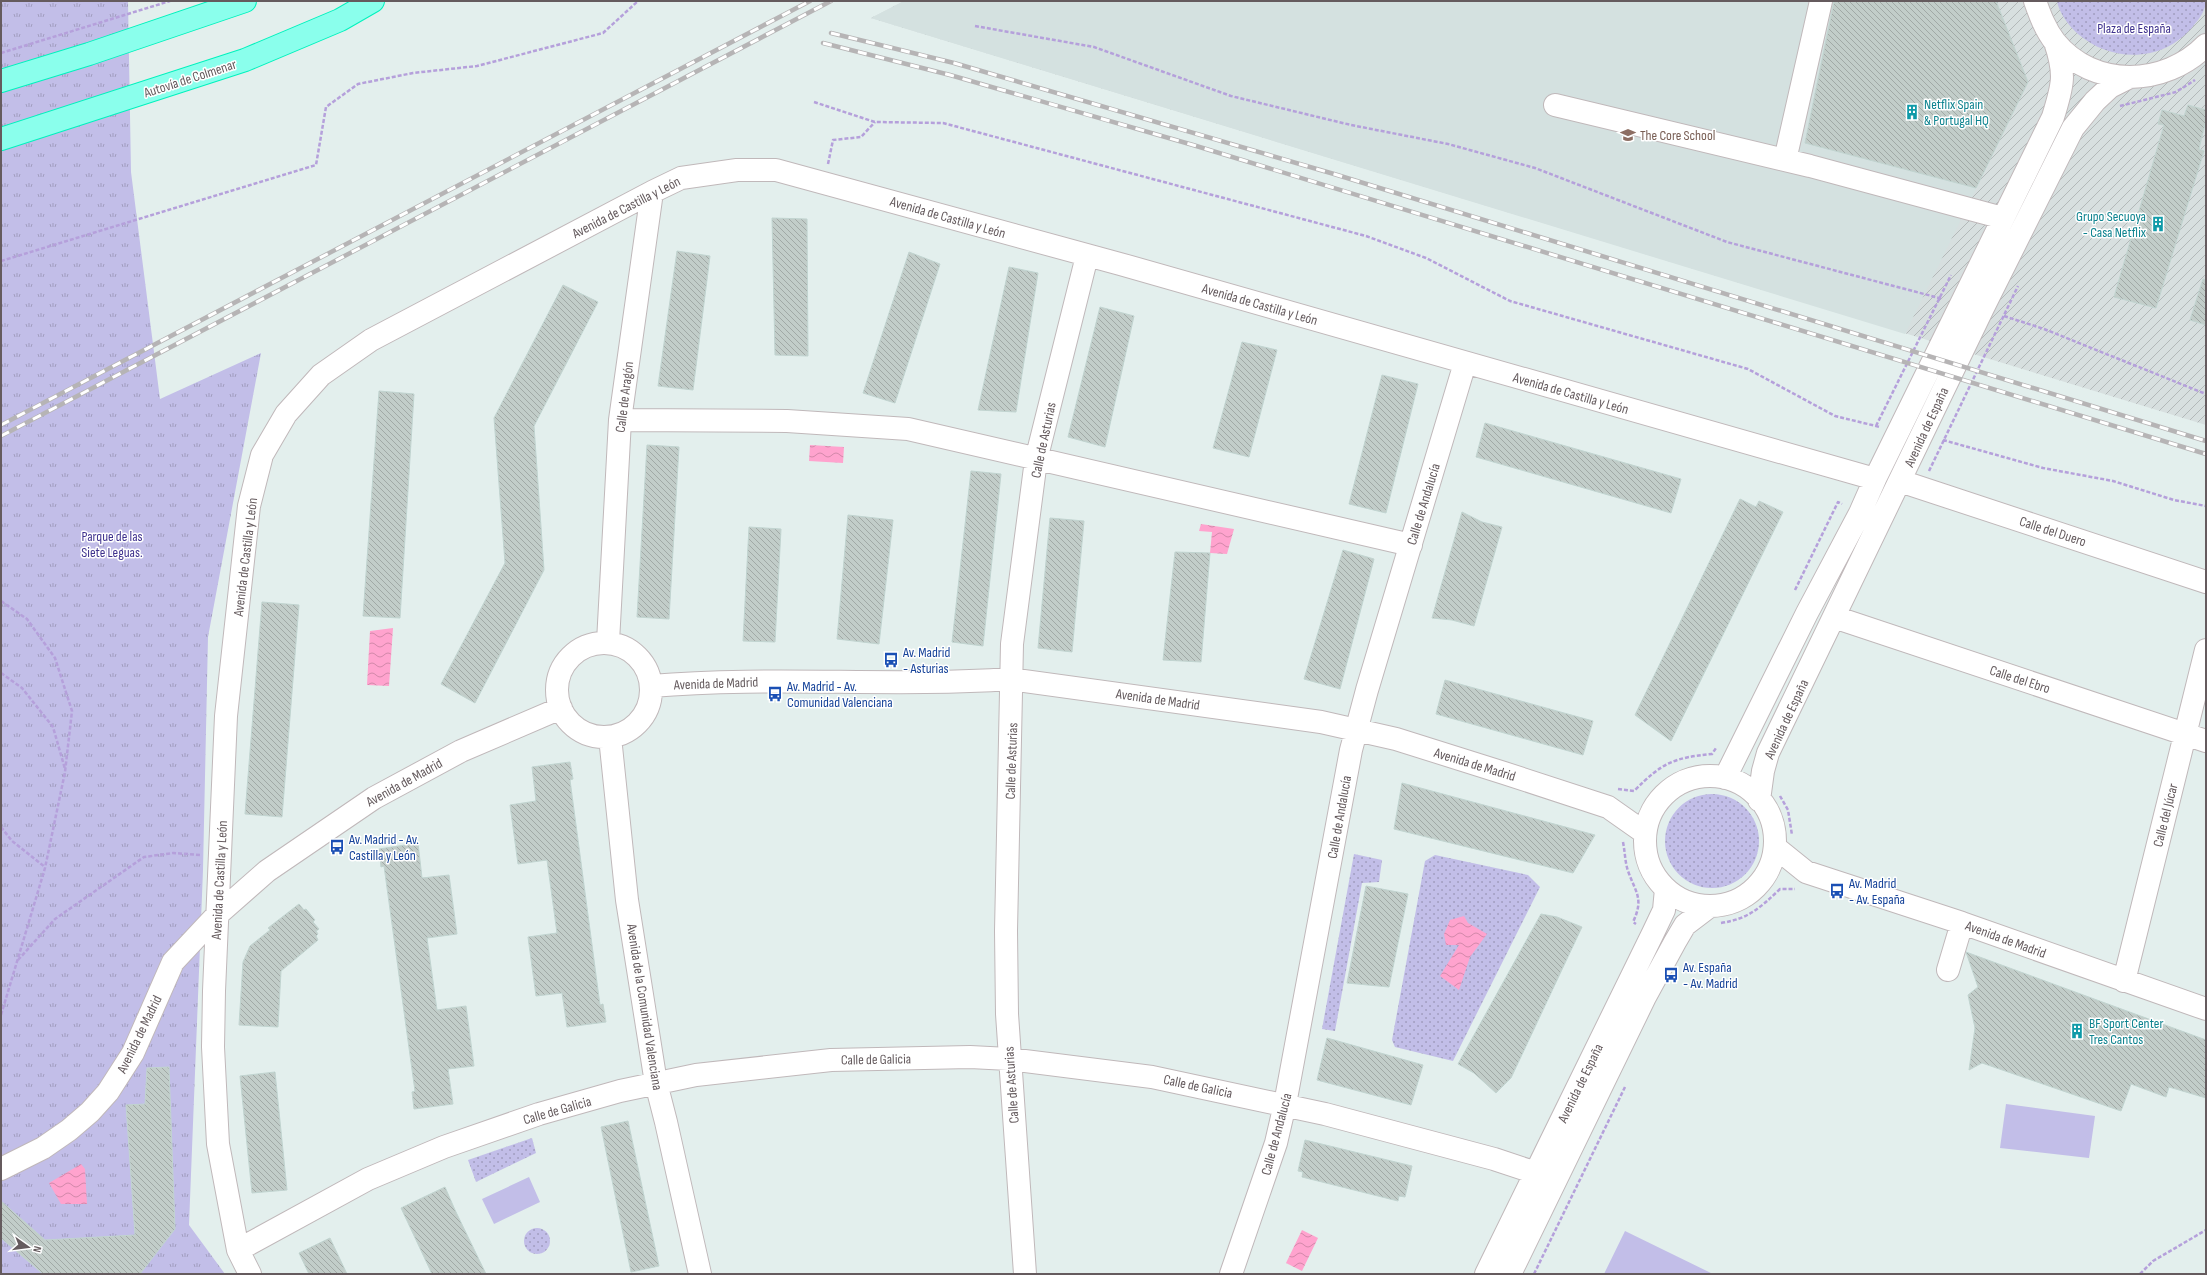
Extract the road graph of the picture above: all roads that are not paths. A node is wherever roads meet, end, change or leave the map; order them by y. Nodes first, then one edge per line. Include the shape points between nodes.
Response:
1 (245, 1) edge
2 (373, 1) edge
3 (1821, 1) edge
4 (2035, 1) edge
5 (2055, 42) junction
6 (2206, 45) edge
7 (245, 60) junction
8 (2128, 78) junction
9 (1, 82) edge
10 (1555, 104) dead end
11 (1, 139) edge
12 (1, 155) edge
13 (1784, 160) junction
14 (652, 192) junction
15 (2003, 218) junction
16 (1087, 256) junction
17 (1465, 363) junction
18 (620, 420) junction
19 (1036, 460) junction
20 (1875, 479) junction
21 (1900, 481) junction
22 (1411, 545) junction
23 (2206, 582) edge
24 (1834, 617) junction
25 (608, 642) junction
26 (2206, 650) edge
27 (1010, 679) junction
28 (651, 686) junction
29 (561, 708) junction
30 (1356, 730) junction
31 (2185, 734) junction
32 (610, 737) junction
33 (2206, 741) edge
34 (1725, 778) junction
35 (1768, 796) junction
36 (1659, 801) junction
37 (1608, 808) junction
38 (1646, 833) junction
39 (1784, 844) junction
40 (1806, 872) junction
41 (1763, 877) junction
42 (1666, 889) junction
43 (217, 915) junction
44 (1713, 915) junction
45 (1962, 923) junction
46 (215, 956) junction
47 (173, 962) junction
48 (1948, 970) dead end
49 (2124, 981) junction
50 (2206, 1008) edge
51 (1009, 1059) junction
52 (656, 1083) junction
53 (1285, 1104) junction
54 (1, 1169) edge
55 (1536, 1173) junction
56 (238, 1250) junction
57 (250, 1274) edge
58 (700, 1274) edge
59 (1026, 1274) edge
60 (1231, 1274) edge
61 (1486, 1274) edge
62 (1510, 1274) edge

1 - 9 highway
2 - 7 highway, Autovía de Colmenar via 340,20
3 - 13 street
4 - 5 street via 2042,22
5 - 8 street via 2088,68
5 - 15 street, Avenida de España via 2063,64 2062,85 2053,117
6 - 8 street via 2189,60 2170,70 2150,76
7 - 11 highway, Autovía de Colmenar
7 - 12 highway via 197,90
8 - 21 street, Avenida de España via 2110,87 2073,128
10 - 13 street
13 - 15 street
14 - 16 street, Avenida de Castilla y León via 681,178 737,170 776,170
14 - 18 street, Calle de Aragón
14 - 43 street, Avenida de Castilla y León via 371,340 321,375 286,414 262,455 249,506 226,716
15 - 20 street, Avenida de España
16 - 17 street, Avenida de Castilla y León
16 - 19 street, Calle de Asturias
17 - 20 street, Avenida de Castilla y León
17 - 22 street, Calle de Andalucía
18 - 19 street via 787,421 908,430
18 - 25 street, Calle de Aragón
19 - 22 street
19 - 27 street, Calle de Asturias via 1012,644
20 - 34 street, Avenida de España
21 - 23 street, Calle del Duero
21 - 24 street, Avenida de España
22 - 30 street, Calle de Andalucía
24 - 31 street, Calle del Ebro
24 - 35 street, Avenida de España via 1768,753 1763,771
25 - 28 street via 622,646 638,658 644,666
25 - 29 street via 582,649 570,659 561,672 558,687
26 - 31 street, Calle del Júcar
27 - 28 street, Avenida de Madrid via 798,680
27 - 30 street, Avenida de Madrid via 1321,722
27 - 51 street, Calle de Asturias via 1012,700 1006,931
28 - 32 street via 650,701 644,715 635,726
29 - 32 street via 568,720 580,730 594,736
29 - 43 street, Avenida de Madrid via 461,751 374,798 260,877
30 - 37 street, Avenida de Madrid via 1396,739
30 - 53 street, Calle de Andalucía
31 - 33 street, Calle del Ebro
31 - 49 street, Calle del Júcar
32 - 52 street, Avenida de la Comunidad Valenciana via 627,900
34 - 35 street
34 - 36 street via 1705,776 1685,781 1667,792
35 - 39 street via 1766,808
36 - 37 street via 1639,807
36 - 38 street via 1649,818
37 - 38 street, Avenida de Madrid
38 - 42 street via 1648,861 1655,876
39 - 40 street, Avenida de Madrid
39 - 41 street
40 - 41 street, Avenida de Madrid
40 - 45 street, Avenida de Madrid
41 - 44 street via 1749,893 1730,902
42 - 44 street
42 - 55 street, Avenida de España via 1664,910
43 - 46 street, Avenida de Castilla y León
43 - 47 street, Avenida de Madrid
44 - 62 street, Avenida de España via 1685,925 1675,942
45 - 48 street
45 - 49 street, Avenida de Madrid
46 - 47 street via 189,956
46 - 56 street, Avenida de Castilla y León via 213,1047 218,1144
47 - 54 street, Avenida de Madrid via 133,1053 108,1092 69,1130 43,1148
49 - 50 street, Avenida de Madrid
51 - 52 street, Calle de Galicia via 831,1060 696,1075
51 - 53 street, Calle de Galicia via 1152,1077
51 - 59 street, Calle de Asturias
52 - 56 street, Calle de Galicia via 538,1114 444,1147 368,1179
52 - 58 street, Avenida de la Comunidad Valenciana
53 - 55 street, Calle de Galicia via 1494,1159
53 - 60 street, Calle de Andalucía via 1276,1143
55 - 61 street, Avenida de España
56 - 57 street, Avenida de Castilla y León

